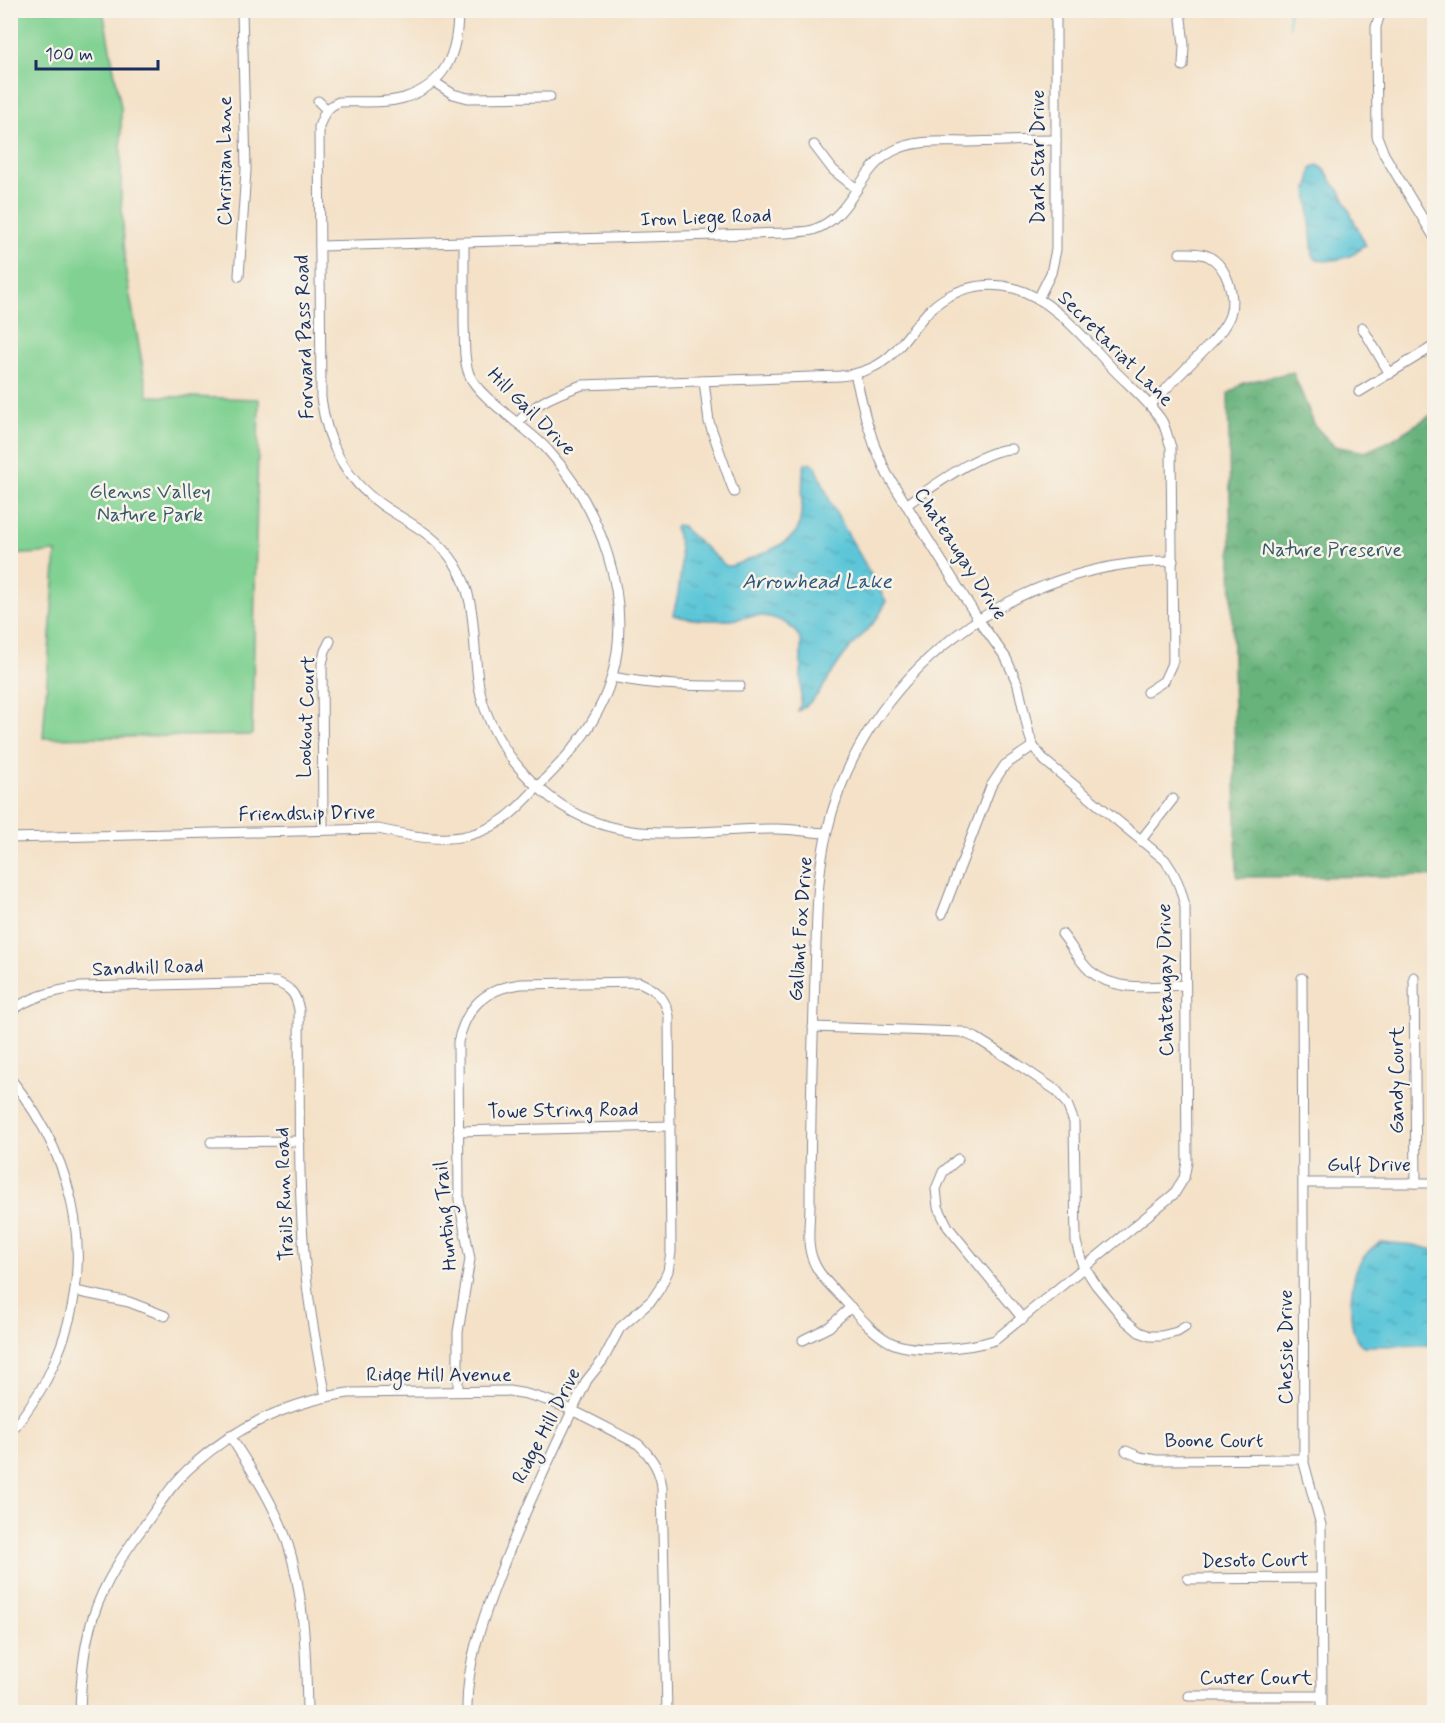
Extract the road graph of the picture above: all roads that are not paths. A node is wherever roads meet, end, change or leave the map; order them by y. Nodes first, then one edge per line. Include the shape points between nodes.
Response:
1 (242, 10) edge
2 (458, 10) edge
3 (1056, 10) edge
4 (1180, 10) edge
5 (1381, 10) edge
6 (1184, 66) dead end
7 (434, 82) junction
8 (550, 97) dead end
9 (318, 101) dead end
10 (327, 110) junction
11 (1056, 140) junction
12 (814, 145) dead end
13 (857, 189) junction
14 (1434, 237) edge
15 (464, 243) junction
16 (320, 246) junction
17 (1180, 253) dead end
18 (239, 276) dead end
19 (1038, 299) junction
20 (1362, 327) dead end
21 (1434, 346) edge
22 (855, 374) junction
23 (1390, 374) junction
24 (704, 381) junction
25 (1359, 392) dead end
26 (1150, 405) junction
27 (518, 422) junction
28 (1012, 449) dead end
29 (734, 492) dead end
30 (906, 505) junction
31 (1173, 561) junction
32 (978, 619) junction
33 (330, 641) dead end
34 (612, 676) junction
35 (740, 686) dead end
36 (1147, 692) dead end
37 (1033, 746) junction
38 (538, 787) junction
39 (1173, 799) dead end
40 (323, 830) junction
41 (826, 833) junction
42 (10, 838) edge
43 (1141, 840) junction
44 (942, 914) dead end
45 (1062, 934) dead end
46 (1414, 977) dead end
47 (1302, 978) dead end
48 (1185, 985) junction
49 (291, 989) joint
50 (476, 1004) joint
51 (10, 1012) edge
52 (813, 1027) junction
53 (10, 1078) edge
54 (670, 1126) junction
55 (458, 1131) junction
56 (300, 1141) junction
57 (212, 1142) dead end
58 (958, 1159) dead end
59 (1434, 1182) edge
60 (1304, 1183) junction
61 (1416, 1183) junction
62 (1084, 1268) junction
63 (75, 1291) junction
64 (851, 1307) junction
65 (165, 1316) dead end
66 (1023, 1319) junction
67 (1185, 1327) dead end
68 (803, 1340) dead end
69 (458, 1391) junction
70 (326, 1397) junction
71 (572, 1410) junction
72 (10, 1433) edge
73 (231, 1436) junction
74 (1126, 1451) dead end
75 (1304, 1459) junction
76 (1322, 1578) junction
77 (1188, 1579) dead end
78 (1189, 1696) dead end
79 (1322, 1696) junction
80 (80, 1713) edge
81 (307, 1713) edge
82 (467, 1713) edge
83 (667, 1713) edge
84 (1322, 1713) edge

1 - 18 street, Christian Lane via 246,170
2 - 7 street via 454,53
3 - 11 street, Dark Star Drive
4 - 6 street
5 - 14 street via 1376,27 1377,136
7 - 8 street via 468,98
7 - 10 street via 403,98 339,102
9 - 10 street
10 - 16 street, Forward Pass Road via 319,127
11 - 13 street, Iron Liege Road via 911,144 877,161
11 - 19 street, Dark Star Drive via 1056,250 1051,273
12 - 13 street via 833,170
13 - 15 street, Iron Liege Road via 830,222 812,230
15 - 16 street, Iron Liege Road
15 - 27 street, Hill Gail Drive via 468,374 482,393
16 - 38 street, Forward Pass Road via 321,398 329,438 358,485 429,534 456,566 472,608 476,670 484,707 504,748
17 - 26 street via 1195,252 1220,266 1229,283 1230,313 1215,339
19 - 22 street, Secretariat Lane via 1014,288 991,285 954,292 927,312 893,354
19 - 26 street, Secretariat Lane
20 - 23 street
21 - 23 street
22 - 24 street, Secretariat Lane
22 - 30 street, Chateaugay Drive via 875,447
23 - 25 street
24 - 27 street, Secretariat Lane via 582,385 550,396
24 - 29 street via 709,422
26 - 31 street, Secretariat Lane via 1163,423 1171,447
27 - 34 street, Hill Gail Drive via 568,474 603,541 613,574 619,618
28 - 30 street via 982,457
30 - 32 street, Chateaugay Drive
31 - 32 street, Gallant Fox Drive via 1136,563 1070,576 1024,593
31 - 36 street, Secretariat Lane via 1173,661 1164,681
32 - 37 street, Chateaugay Drive via 1013,670
32 - 41 street, Gallant Fox Drive via 926,660 882,711 848,769
33 - 40 street, Lookout Court via 322,664
34 - 35 street via 671,686
34 - 38 street, Hill Gail Drive via 584,734
37 - 43 street, Chateaugay Drive via 1045,761
37 - 44 street via 1005,765 991,786
38 - 40 street, Friendship Drive via 507,816 470,835 439,839 378,829
38 - 41 street via 574,813 631,831 778,829
39 - 43 street
40 - 42 street, Friendship Drive
41 - 52 street, Gallant Fox Drive via 818,888
43 - 48 street, Chateaugay Drive via 1165,860 1180,885 1185,907
45 - 48 street via 1090,970 1108,982 1126,986
46 - 61 street, Gandy Court
47 - 60 street, Chessie Drive
48 - 62 street, Chateaugay Drive via 1184,1178 1174,1194
49 - 51 street, Sandhill Road via 276,982 81,987 42,996
49 - 56 street, Trails Run Road via 299,1010
50 - 54 street, Ridge Hill Drive via 494,991 521,984 639,982 658,993 669,1016
50 - 55 street, Hunting Trail via 463,1024 458,1042
52 - 62 street via 962,1032 1057,1091 1074,1122 1076,1242
52 - 64 street, Gallant Fox Drive via 809,1249 818,1271
53 - 63 street via 48,1132 68,1183 76,1224
54 - 55 street, Towe String Road
54 - 71 street, Ridge Hill Drive via 668,1271 652,1300 620,1328
55 - 69 street, Hunting Trail via 459,1200 470,1259 458,1332
56 - 57 street
56 - 70 street, Trails Run Road via 306,1275
58 - 66 street via 943,1172 936,1189 938,1207 948,1227
59 - 61 street, Gulf Drive
60 - 61 street, Gulf Drive
60 - 75 street, Chessie Drive
62 - 66 street, Chateaugay Drive
62 - 67 street via 1139,1332 1161,1336
63 - 65 street via 129,1302
63 - 72 street via 67,1331 50,1373
64 - 66 street, Chateaugay Drive via 890,1342 912,1349 975,1347 995,1340
64 - 68 street via 829,1327
69 - 70 street, Ridge Hill Avenue
69 - 71 street, Ridge Hill Avenue via 528,1394
70 - 73 street, Ridge Hill Avenue via 270,1414
71 - 82 street, Ridge Hill Drive via 517,1530 481,1623 469,1674
71 - 83 street, Ridge Hill Avenue via 638,1444 649,1454 661,1479
73 - 80 street, Ridge Hill Avenue via 173,1486 107,1582 86,1645
73 - 81 street via 272,1505 299,1585
74 - 75 street, Boone Court via 1156,1460
75 - 76 street, Chessie Drive via 1321,1522
76 - 77 street, Desoto Court
76 - 79 street, Chessie Drive
78 - 79 street, Custer Court
79 - 84 street, Chessie Drive

